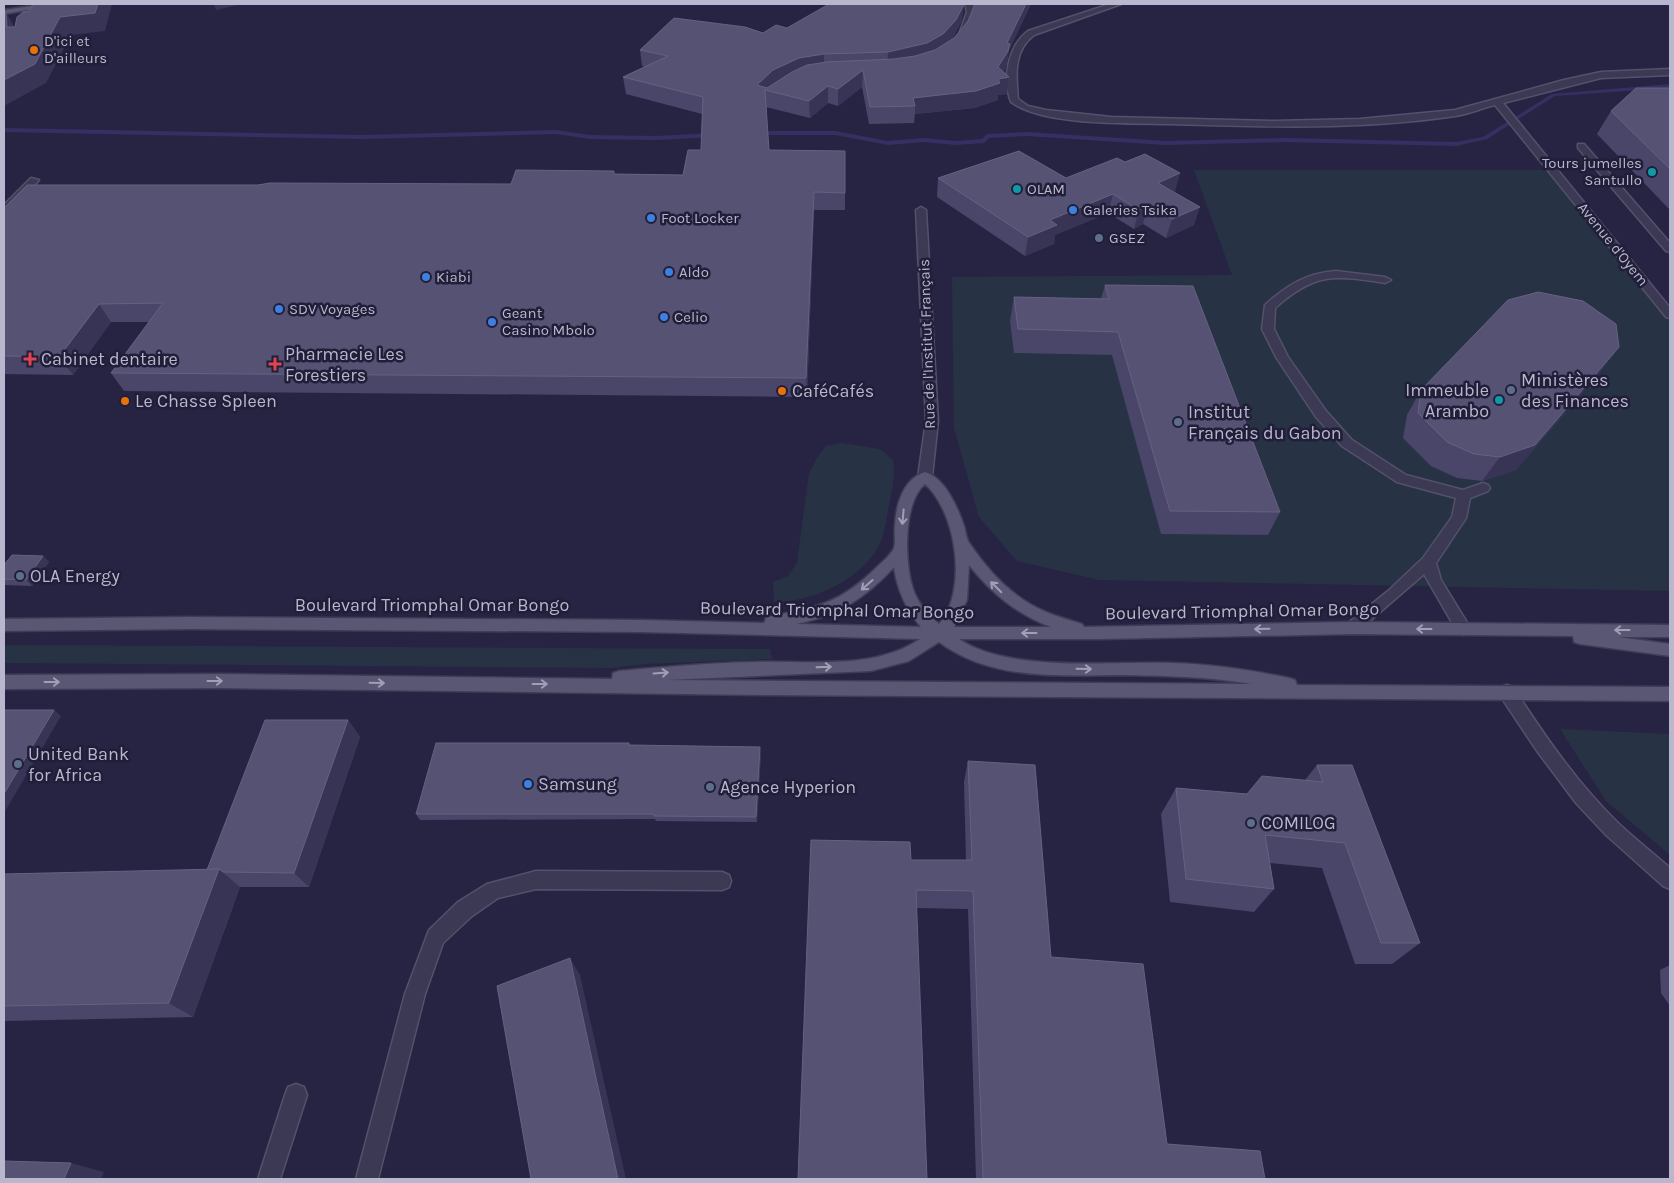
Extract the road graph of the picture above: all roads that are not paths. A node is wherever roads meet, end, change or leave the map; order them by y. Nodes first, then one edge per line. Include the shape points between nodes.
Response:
1 (58, 4) edge
2 (969, 4) edge
3 (1118, 4) edge
4 (49, 5) edge
5 (4, 12) edge
6 (39, 19) edge
7 (954, 48) edge
8 (1670, 72) edge
9 (1497, 101) junction
10 (1581, 146) dead end
11 (34, 180) dead end
12 (920, 210) dead end
13 (4, 211) edge
14 (1670, 248) edge
15 (1385, 280) dead end
16 (1670, 315) edge
17 (925, 477) junction
18 (1483, 488) dead end
19 (1464, 495) junction
20 (958, 540) junction
21 (901, 550) junction
22 (1428, 562) junction
23 (4, 625) edge
24 (738, 628) junction
25 (1352, 628) junction
26 (1463, 629) junction
27 (1541, 630) junction
28 (1670, 630) edge
29 (938, 633) junction
30 (1103, 633) junction
31 (1670, 650) edge
32 (4, 682) edge
33 (561, 684) junction
34 (1316, 691) junction
35 (1507, 692) junction
36 (1670, 694) edge
37 (1670, 880) edge
38 (722, 881) dead end
39 (296, 1095) dead end
40 (269, 1179) edge
41 (367, 1179) edge

1 - 4 main road
2 - 7 street via 971,12 960,42
3 - 9 street via 1021,38 1016,48 1012,76 1014,100 1025,108 1046,113 1111,120 1275,124 1398,120 1456,113
4 - 5 main road
4 - 6 street
8 - 9 street via 1601,75
9 - 16 street, Avenue d'Oyem
10 - 14 street
11 - 13 street
12 - 17 street, Rue de l'Institut Français via 932,421
15 - 19 street via 1338,272 1315,276 1288,288 1269,306 1268,329 1282,357 1321,414 1347,443 1402,479
17 - 20 main road via 946,498
17 -> 21 main road via 914,484 905,498
18 - 19 street
19 - 22 street via 1458,518
20 - 29 main road via 962,559 959,603 951,620
30 -> 20 main road via 1045,619 1022,608 999,591
21 -> 24 main road via 868,585 831,609
21 - 29 main road via 902,572 912,605
22 - 25 street
22 - 26 street via 1434,580
23 - 24 main road, Boulevard Triomphal Omar Bongo via 189,623
24 - 29 main road, Boulevard Triomphal Omar Bongo
26 -> 25 main road, Boulevard Triomphal Omar Bongo
25 -> 30 main road, Boulevard Triomphal Omar Bongo
26 - 27 main road, Boulevard Triomphal Omar Bongo
28 -> 27 main road, Boulevard Triomphal Omar Bongo
27 - 31 main road
30 -> 29 main road, Boulevard Triomphal Omar Bongo
33 -> 29 main road via 714,669 823,668 885,662 922,646
29 -> 34 main road via 978,657 1002,664 1186,670
32 -> 33 main road
33 - 34 main road
34 - 35 main road
35 - 36 main road
35 - 37 street via 1542,746 1574,786 1612,829
38 - 41 street via 536,880 494,890 465,909 436,937 415,994
39 - 40 street

